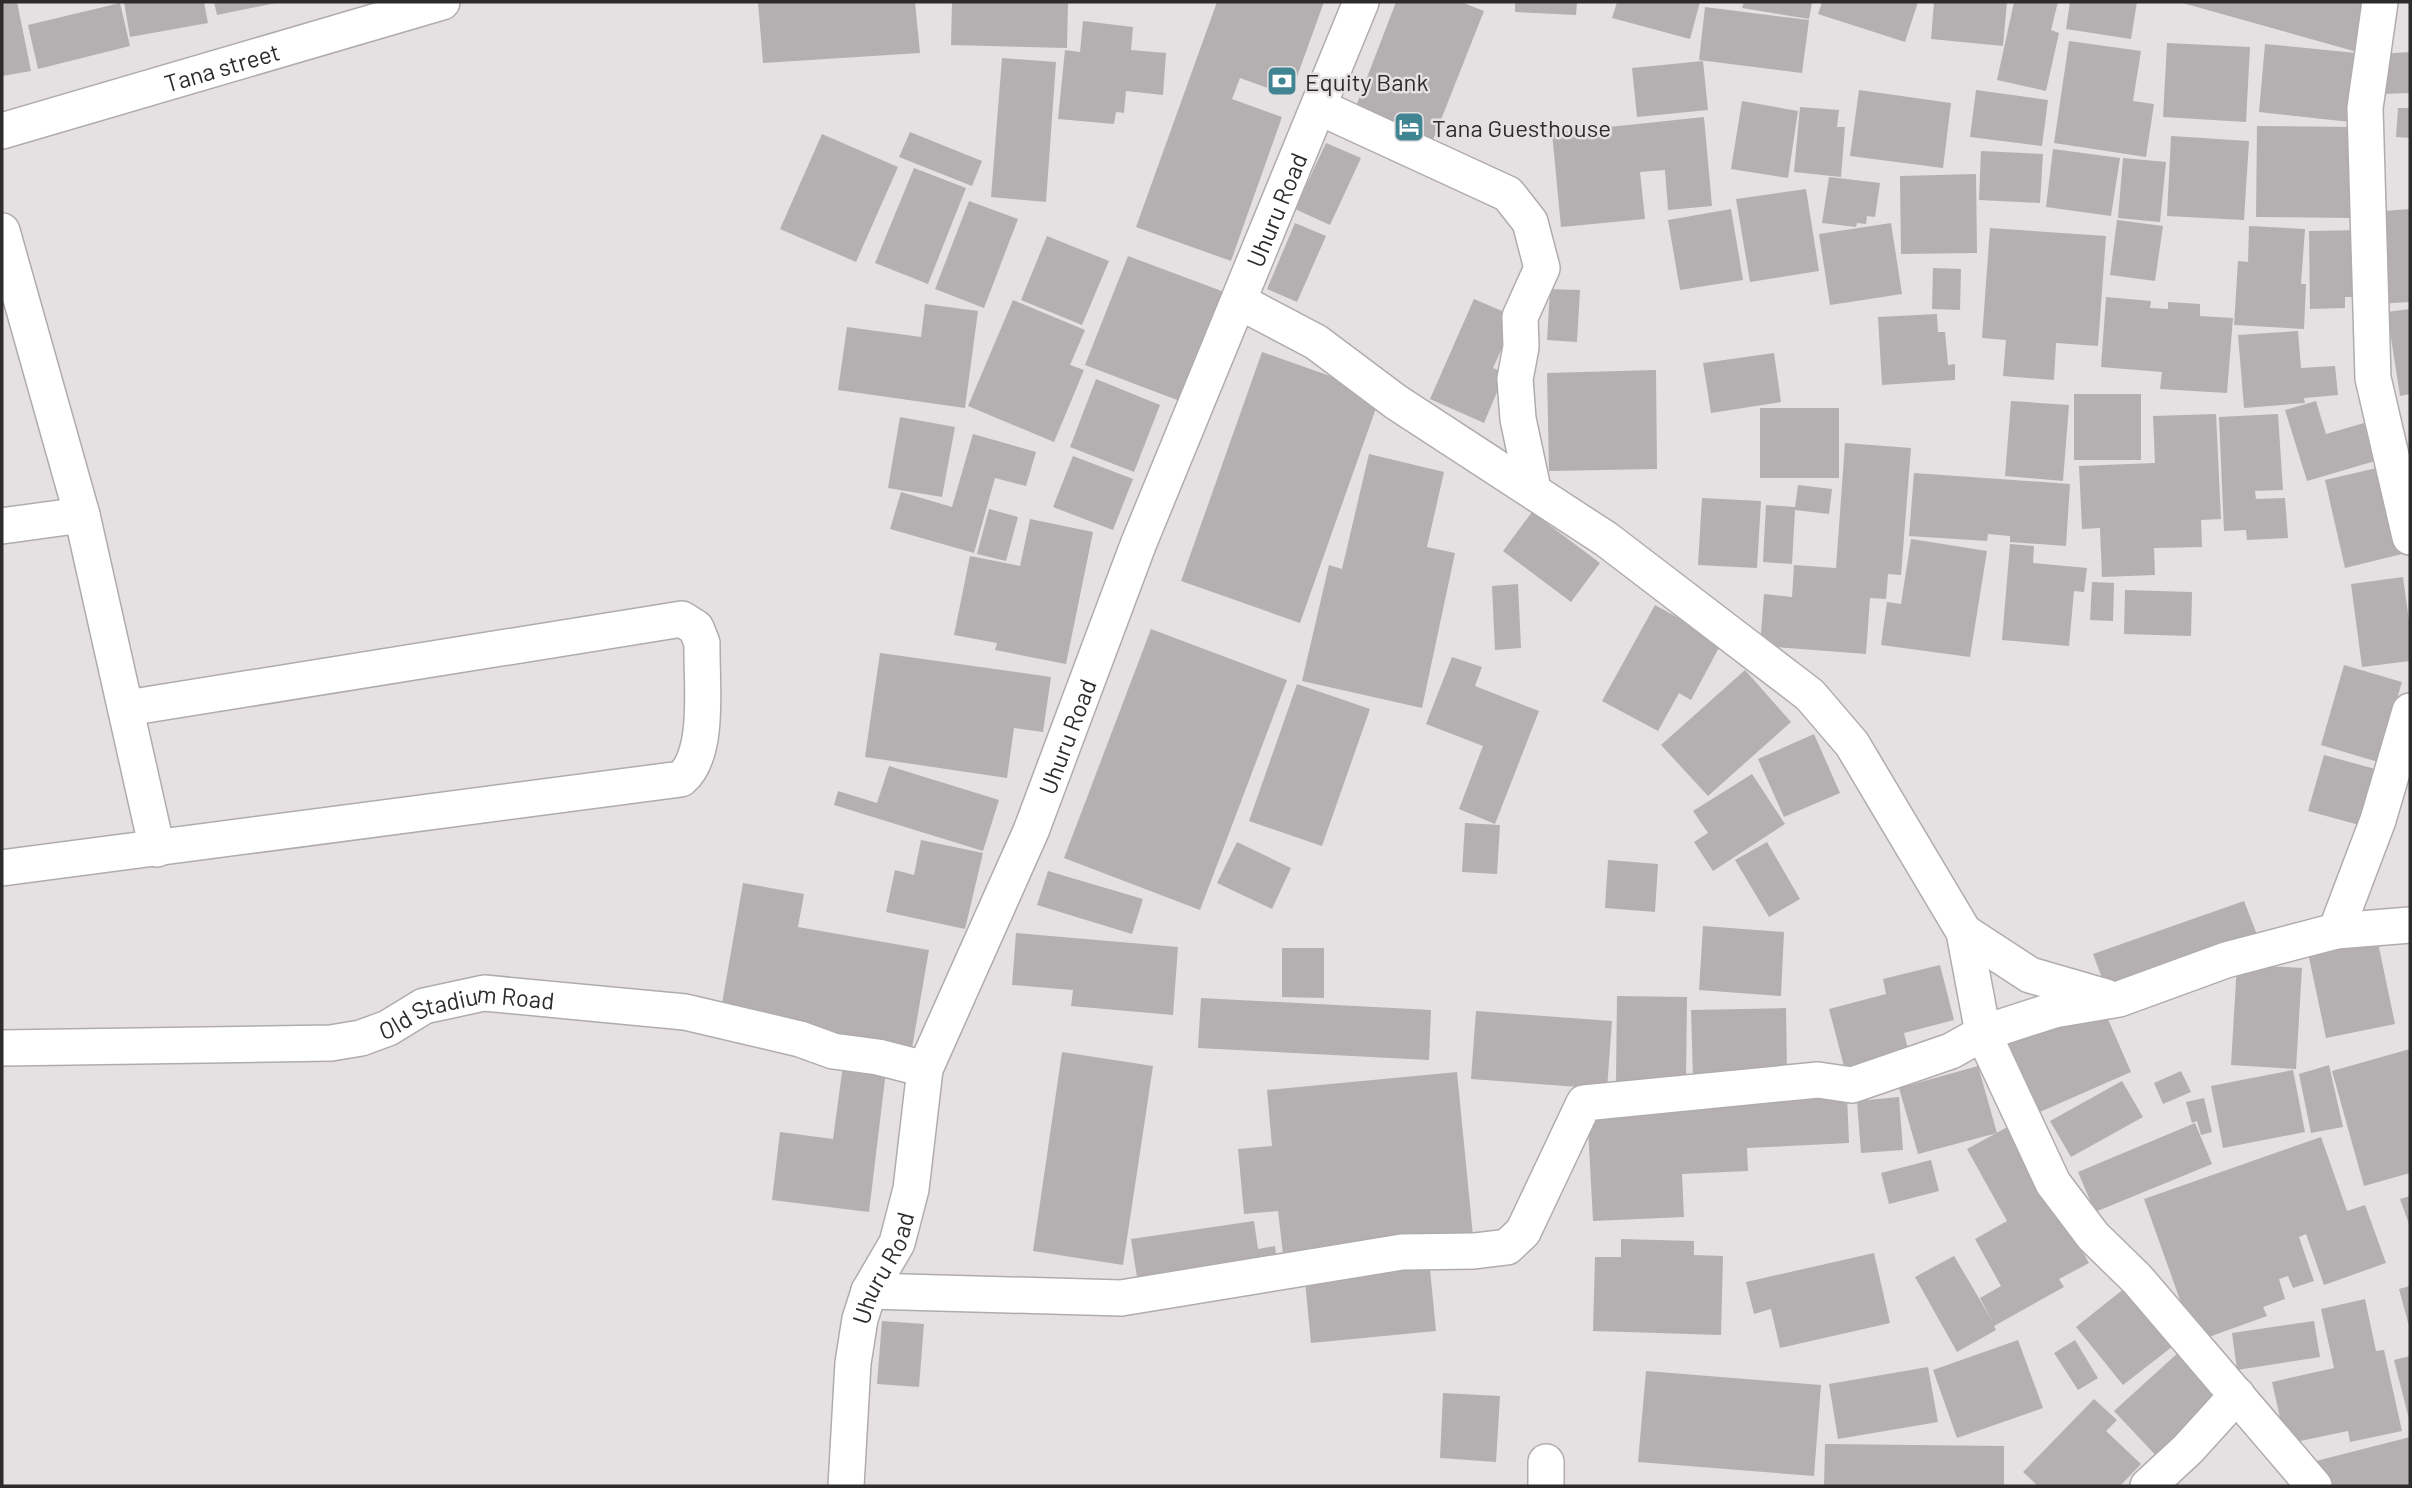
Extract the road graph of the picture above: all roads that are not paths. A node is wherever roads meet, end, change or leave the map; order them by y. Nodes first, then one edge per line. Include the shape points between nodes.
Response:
1 (442, 2) edge
2 (1360, 2) edge
3 (2380, 2) edge
4 (1319, 107) junction
5 (2, 131) edge
6 (2, 231) edge
7 (1240, 302) junction
8 (1533, 489) junction
9 (82, 515) junction
10 (2, 526) edge
11 (2410, 537) edge
12 (127, 708) junction
13 (2410, 710) edge
14 (157, 849) junction
15 (2, 867) edge
16 (2410, 925) edge
17 (2336, 931) junction
18 (1964, 932) junction
19 (2119, 999) junction
20 (1983, 1033) junction
21 (2, 1048) edge
22 (925, 1069) junction
23 (869, 1292) junction
24 (2237, 1395) junction
25 (846, 1486) edge
26 (2148, 1486) edge
27 (2314, 1486) edge

1 - 5 street, Tana street
2 - 4 street, Uhuru Road
3 - 11 street via 2365,108 2372,378
4 - 7 street, Uhuru Road
4 - 8 street via 1508,194 1530,222 1542,268 1520,317 1515,379
6 - 9 street
7 - 8 street via 1316,342 1396,402
7 - 22 street, Uhuru Road via 1138,545 1031,831
8 - 18 street via 1810,695 1852,744
9 - 10 street
9 - 12 street
12 - 14 street
12 - 14 street via 682,619 696,628 702,643 699,749 691,771 681,779
13 - 17 street via 2378,820
14 - 15 street
16 - 17 street
17 - 19 street via 2226,960
18 - 19 street via 2030,975
18 - 20 street
19 - 20 street via 2054,1010
20 - 23 street via 1951,1051 1852,1085 1818,1080 1584,1103 1523,1233 1507,1247 1402,1252 1121,1298
20 - 24 street via 2053,1183 2093,1236 2137,1279
21 - 22 street, Old Stadium Road via 331,1043 370,1035 424,1006 484,993 685,1012 833,1051
22 - 23 street, Uhuru Road via 911,1189 901,1230
23 - 25 street, Uhuru Road via 853,1363
24 - 26 street
24 - 27 street

